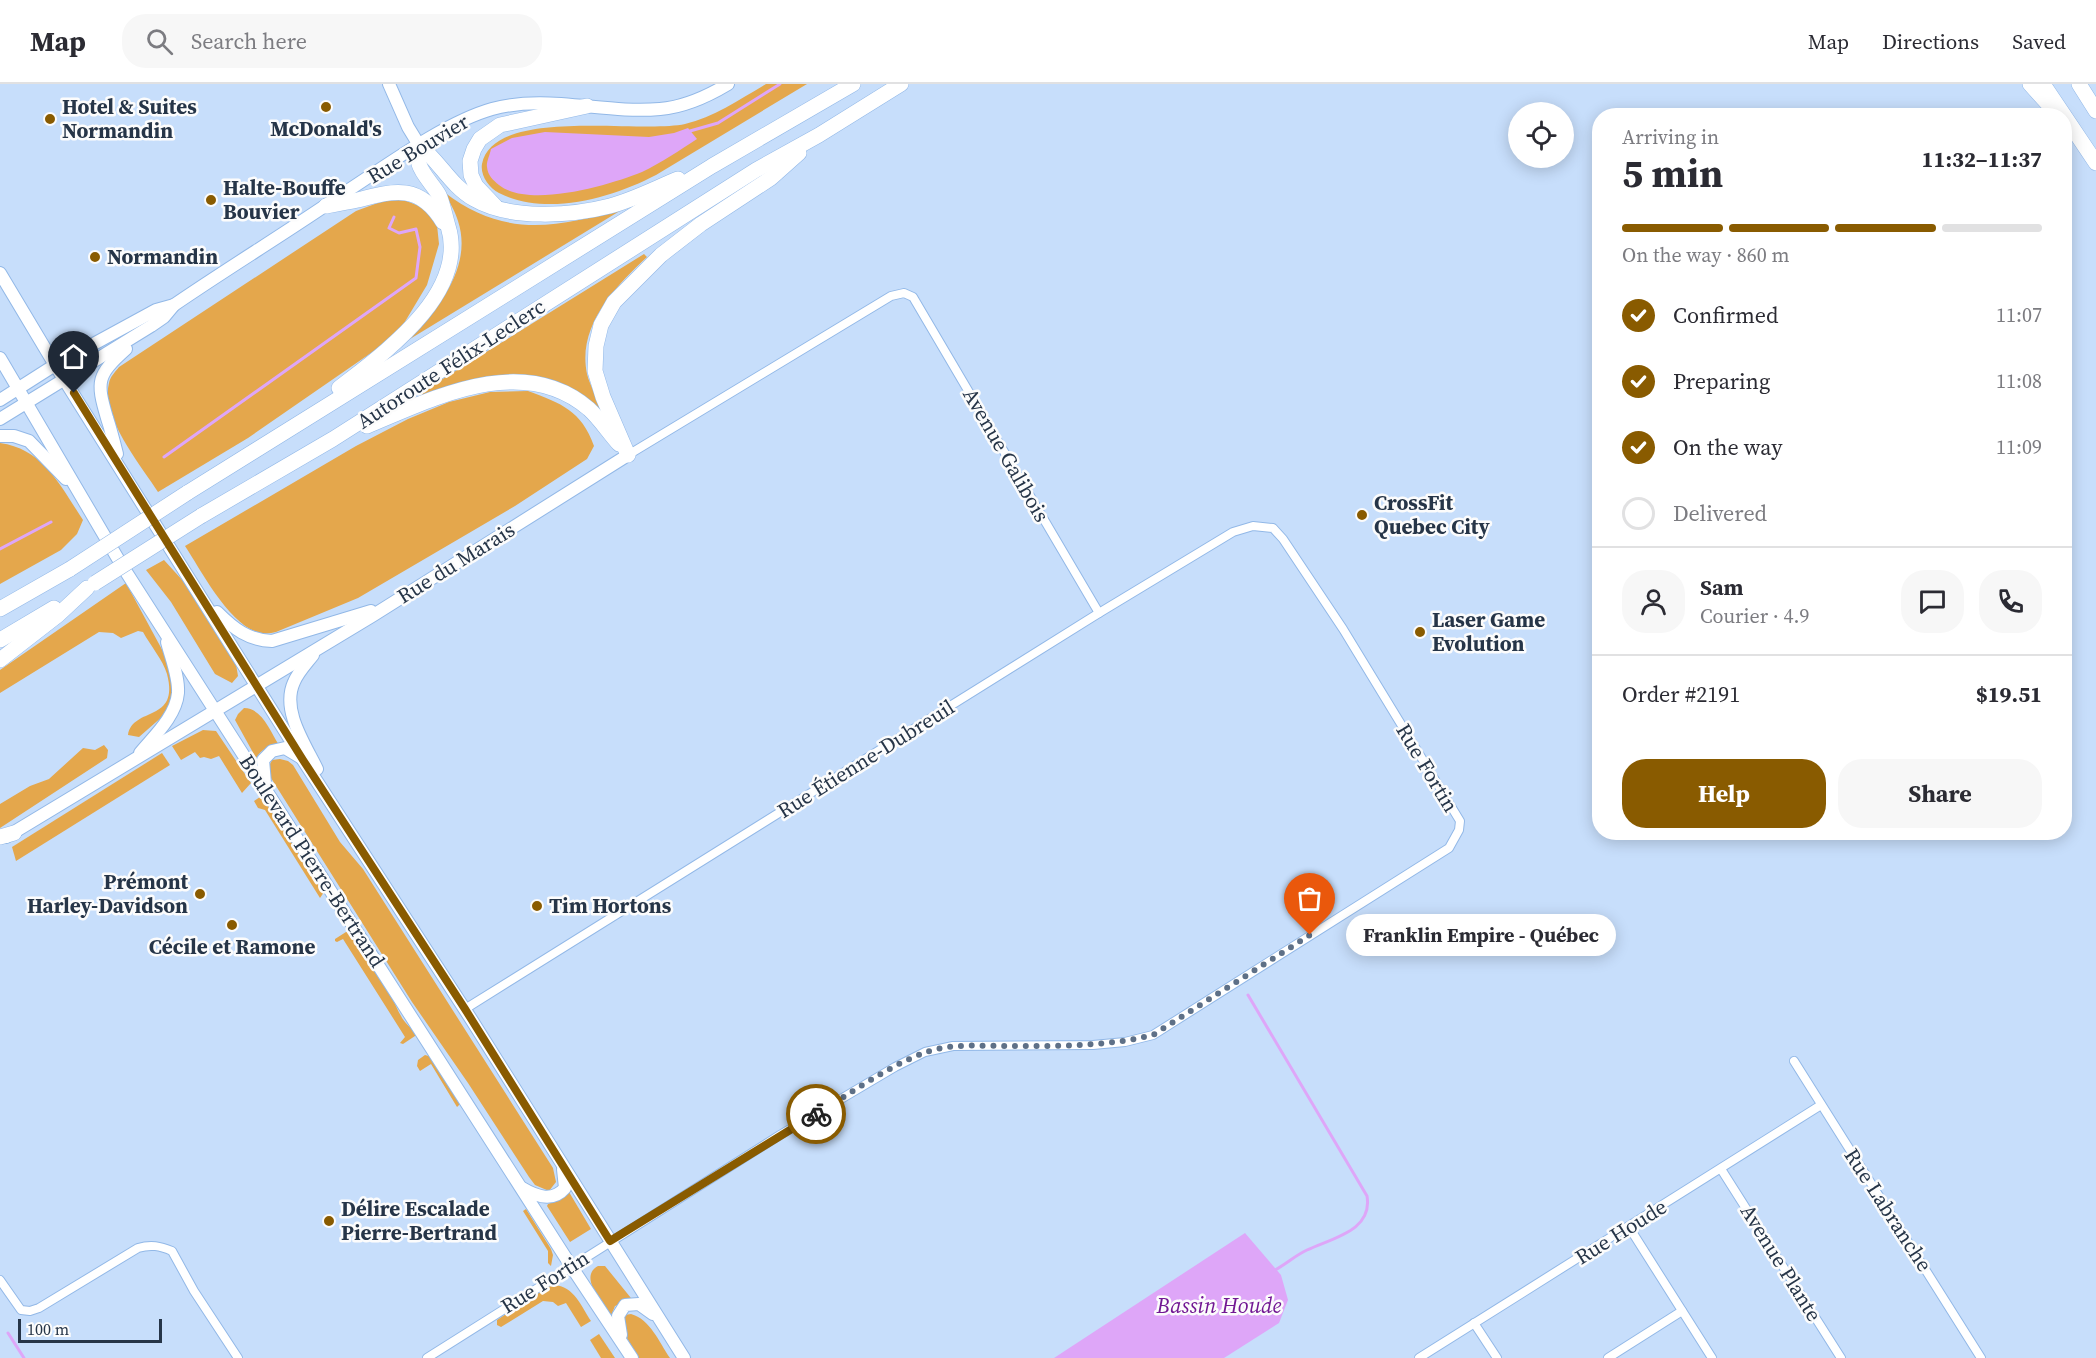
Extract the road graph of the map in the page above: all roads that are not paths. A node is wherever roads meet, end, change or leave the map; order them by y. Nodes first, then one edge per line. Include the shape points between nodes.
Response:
1 (390, 84) edge
2 (728, 84) edge
3 (853, 84) edge
4 (901, 84) edge
5 (2030, 84) edge
6 (2043, 84) edge
7 (2079, 84) edge
8 (2086, 84) edge
9 (587, 106) junction
10 (2050, 108) edge
11 (2059, 108) edge
12 (2096, 110) edge
13 (2072, 127) edge
14 (2072, 133) edge
15 (819, 135) junction
16 (419, 145) junction
17 (2093, 158) edge
18 (712, 166) junction
19 (326, 206) junction
20 (497, 208) junction
21 (451, 235) junction
22 (0, 273) edge
23 (913, 297) joint
24 (174, 305) junction
25 (151, 326) junction
26 (0, 358) edge
27 (55, 365) junction
28 (66, 380) junction
29 (19, 388) junction
30 (0, 400) edge
31 (26, 403) junction
32 (0, 419) edge
33 (280, 435) junction
34 (0, 436) edge
35 (333, 439) junction
36 (628, 455) junction
37 (121, 468) junction
38 (78, 491) junction
39 (1273, 528) joint
40 (91, 586) junction
41 (203, 599) junction
42 (387, 606) junction
43 (1, 608) edge
44 (1099, 613) junction
45 (164, 630) junction
46 (0, 640) edge
47 (318, 648) junction
48 (0, 660) edge
49 (257, 686) junction
50 (216, 711) junction
51 (303, 760) junction
52 (134, 761) junction
53 (266, 788) junction
54 (338, 814) junction
55 (4, 837) edge
56 (465, 1009) junction
57 (1794, 1062) dead end
58 (1821, 1105) junction
59 (562, 1164) junction
60 (1721, 1168) junction
61 (521, 1188) junction
62 (1629, 1227) junction
63 (610, 1241) junction
64 (571, 1266) junction
65 (0, 1280) edge
66 (1682, 1311) junction
67 (658, 1318) junction
68 (1474, 1323) junction
69 (623, 1343) junction
70 (238, 1358) edge
71 (427, 1358) edge
72 (632, 1358) edge
73 (684, 1358) edge
74 (1419, 1358) edge
75 (1497, 1358) edge
76 (1608, 1358) edge
77 (1712, 1358) edge
78 (1841, 1358) edge
79 (1982, 1358) edge

1 - 16 main road
2 - 9 main road, Rue Bouvier via 704,97 662,109
3 - 18 highway, Autoroute Félix-Leclerc
4 - 15 highway, Autoroute Félix-Leclerc
5 - 10 highway
6 - 11 highway
7 - 12 highway
8 - 12 highway
9 - 16 main road, Rue Bouvier via 526,103 492,109
9 - 20 highway via 500,125 480,139 470,161 471,175
13 - 17 highway
14 - 17 highway
15 - 35 highway, Autoroute Félix-Leclerc via 756,170
15 - 36 highway via 771,178 661,255 614,302 601,325 595,371
16 - 19 main road, Rue Bouvier
16 - 20 highway via 432,155 455,186
16 - 21 highway via 419,165 440,197
18 - 20 highway via 610,206 521,214
18 - 33 highway, Autoroute Félix-Leclerc
19 - 21 highway via 380,193 409,192 431,206
19 - 24 main road, Rue Bouvier
21 - 33 highway via 446,272 428,308 409,330
22 - 27 main road
23 - 36 street, Rue du Marais via 904,293 891,296
23 - 44 street, Avenue Galibois
24 - 25 main road, Rue Bouvier
24 - 27 main road, Rue Bouvier via 156,310
25 - 28 main road, Rue Bouvier
25 - 37 main road via 112,361 100,383 99,392
26 - 29 main road, Boulevard Pierre-Bertrand
27 - 28 main road
27 - 29 main road, Rue Bouvier
28 - 31 main road, Rue Bouvier
28 - 37 main road
29 - 30 main road, Rue Bouvier
29 - 31 main road, Boulevard Pierre-Bertrand
31 - 32 main road, Rue Bouvier
31 - 38 main road, Boulevard Pierre-Bertrand
33 - 43 highway, Autoroute Félix-Leclerc, bridge
34 - 38 main road via 29,441
35 - 36 highway via 447,393 475,386 525,382 569,395 589,409
35 - 40 highway, Autoroute Félix-Leclerc, bridge
36 - 42 main road, Rue du Marais
37 - 41 main road
38 - 45 main road, Boulevard Pierre-Bertrand
39 - 44 street, Rue Étienne-Dubreuil via 1253,526 1233,532
39 - 63 street, Rue Fortin via 1343,629 1460,821 1449,848 1153,1035 1093,1045 953,1046 925,1052 790,1129
40 - 46 highway, Autoroute Félix-Leclerc
40 - 48 highway
41 - 42 main road via 230,626 256,640 272,641
41 - 49 main road
42 - 47 main road, Rue du Marais
44 - 56 street, Rue Étienne-Dubreuil
45 - 50 main road, Boulevard Pierre-Bertrand
45 - 52 main road via 178,694 172,712
47 - 49 main road, Rue du Marais
47 - 54 main road via 294,680 290,706
49 - 50 main road, Rue du Marais
49 - 51 main road
50 - 52 main road, Rue du Marais
50 - 53 main road, Boulevard Pierre-Bertrand
51 - 53 main road via 285,748 272,751 263,763
51 - 54 main road
52 - 55 main road, Rue du Marais
53 - 61 main road, Boulevard Pierre-Bertrand
54 - 56 main road
56 - 59 main road
57 - 58 street, Rue Labranche
58 - 60 street, Rue Houde
58 - 79 street, Rue Labranche
59 - 61 main road via 565,1188 557,1195 541,1196
59 - 63 main road
60 - 62 street, Rue Houde
60 - 78 street, Avenue Plante
61 - 64 main road, Boulevard Pierre-Bertrand
62 - 66 street
62 - 68 street, Rue Houde
63 - 64 street, Rue Fortin
63 - 67 main road
64 - 69 main road, Boulevard Pierre-Bertrand
64 - 71 street, Rue Fortin
65 - 70 street via 21,1310 30,1311 138,1248 158,1246 172,1251
66 - 76 street
66 - 77 street
67 - 69 main road via 639,1304 625,1305 618,1315
67 - 73 main road
68 - 74 street, Rue Houde
68 - 75 street
69 - 72 main road, Boulevard Pierre-Bertrand

